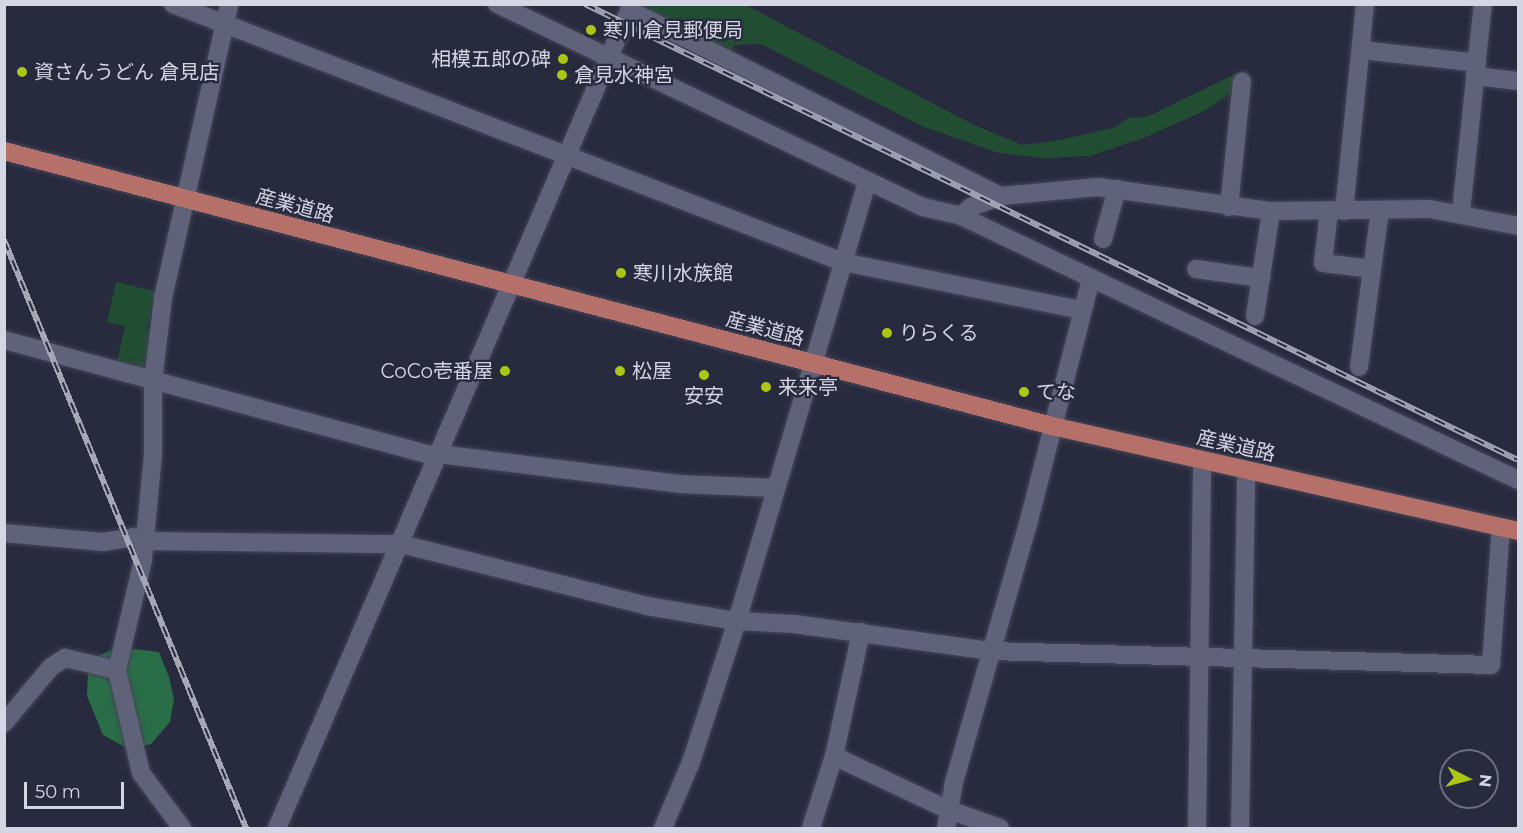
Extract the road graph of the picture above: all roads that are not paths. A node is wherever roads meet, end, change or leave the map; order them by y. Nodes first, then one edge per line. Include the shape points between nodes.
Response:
1 (173, 4) edge
2 (229, 4) edge
3 (497, 4) edge
4 (1365, 4) edge
5 (1483, 4) edge
6 (630, 7) edge
7 (225, 24) junction
8 (1362, 50) junction
9 (608, 58) junction
10 (1476, 69) junction
11 (1518, 81) edge
12 (1242, 82) dead end
13 (4, 151) edge
14 (568, 158) junction
15 (867, 181) junction
16 (1117, 189) junction
17 (1001, 196) junction
18 (186, 201) junction
19 (1229, 207) junction
20 (1380, 210) junction
21 (1271, 211) junction
22 (1337, 211) junction
23 (1461, 212) junction
24 (961, 216) junction
25 (1518, 226) edge
26 (1103, 239) dead end
27 (843, 262) junction
28 (1196, 269) dead end
29 (1372, 269) junction
30 (1091, 278) junction
31 (1261, 278) junction
32 (513, 286) junction
33 (1082, 310) junction
34 (1255, 316) dead end
35 (4, 340) edge
36 (813, 365) junction
37 (1359, 367) dead end
38 (153, 382) junction
39 (1052, 426) junction
40 (438, 455) junction
41 (1202, 461) junction
42 (1246, 472) junction
43 (1513, 478) edge
44 (776, 488) junction
45 (1510, 529) edge
46 (4, 533) edge
47 (144, 541) junction
48 (401, 544) junction
49 (737, 621) junction
50 (861, 632) junction
51 (990, 651) junction
52 (1199, 658) junction
53 (1243, 659) junction
54 (117, 670) junction
55 (4, 723) edge
56 (834, 756) junction
57 (949, 810) junction
58 (182, 828) edge
59 (277, 828) edge
60 (663, 828) edge
61 (811, 828) edge
62 (946, 828) edge
63 (1000, 828) edge
64 (1197, 828) edge
65 (1240, 828) edge

1 - 7 street
2 - 7 street
3 - 9 street
4 - 8 street
5 - 10 street
6 - 9 street
6 - 17 street
7 - 14 street
7 - 18 street
8 - 10 street
8 - 22 street
9 - 14 street
9 - 15 street
10 - 11 street
10 - 23 street
12 - 19 street
13 - 18 main road, 産業道路
14 - 27 street
14 - 32 street
15 - 24 street via 923,207
15 - 27 street
16 - 17 street
16 - 19 street
16 - 26 street
17 - 24 street via 971,207
18 - 32 main road, 産業道路
18 - 38 street via 163,298
19 - 21 street
20 - 22 street
20 - 23 street
20 - 29 street
21 - 22 street
21 - 31 street
22 - 29 street via 1323,263
23 - 25 street
24 - 30 street
27 - 33 street
27 - 36 street
28 - 31 street
29 - 37 street
30 - 33 street
30 - 43 street
31 - 34 street
32 - 36 main road, 産業道路
32 - 40 street
33 - 39 street
35 - 38 street
36 - 39 main road, 産業道路
36 - 44 street
38 - 40 street
38 - 47 street via 153,454
39 - 41 main road, 産業道路
39 - 51 street
40 - 44 street via 679,484
40 - 48 street
41 - 42 main road, 産業道路
41 - 52 street
42 - 45 main road, 産業道路
42 - 53 street
44 - 49 street
45 - 53 street via 1491,665
46 - 47 street via 103,542 133,537
47 - 48 street
47 - 54 street
48 - 49 street via 647,606
48 - 59 street
49 - 50 street
49 - 60 street via 691,762
50 - 51 street
50 - 56 street
51 - 52 street
51 - 57 street
52 - 53 street
52 - 64 street
53 - 65 street
54 - 55 street via 65,658 51,667
54 - 58 street via 141,773
56 - 57 street
56 - 61 street
57 - 62 street
57 - 63 street

